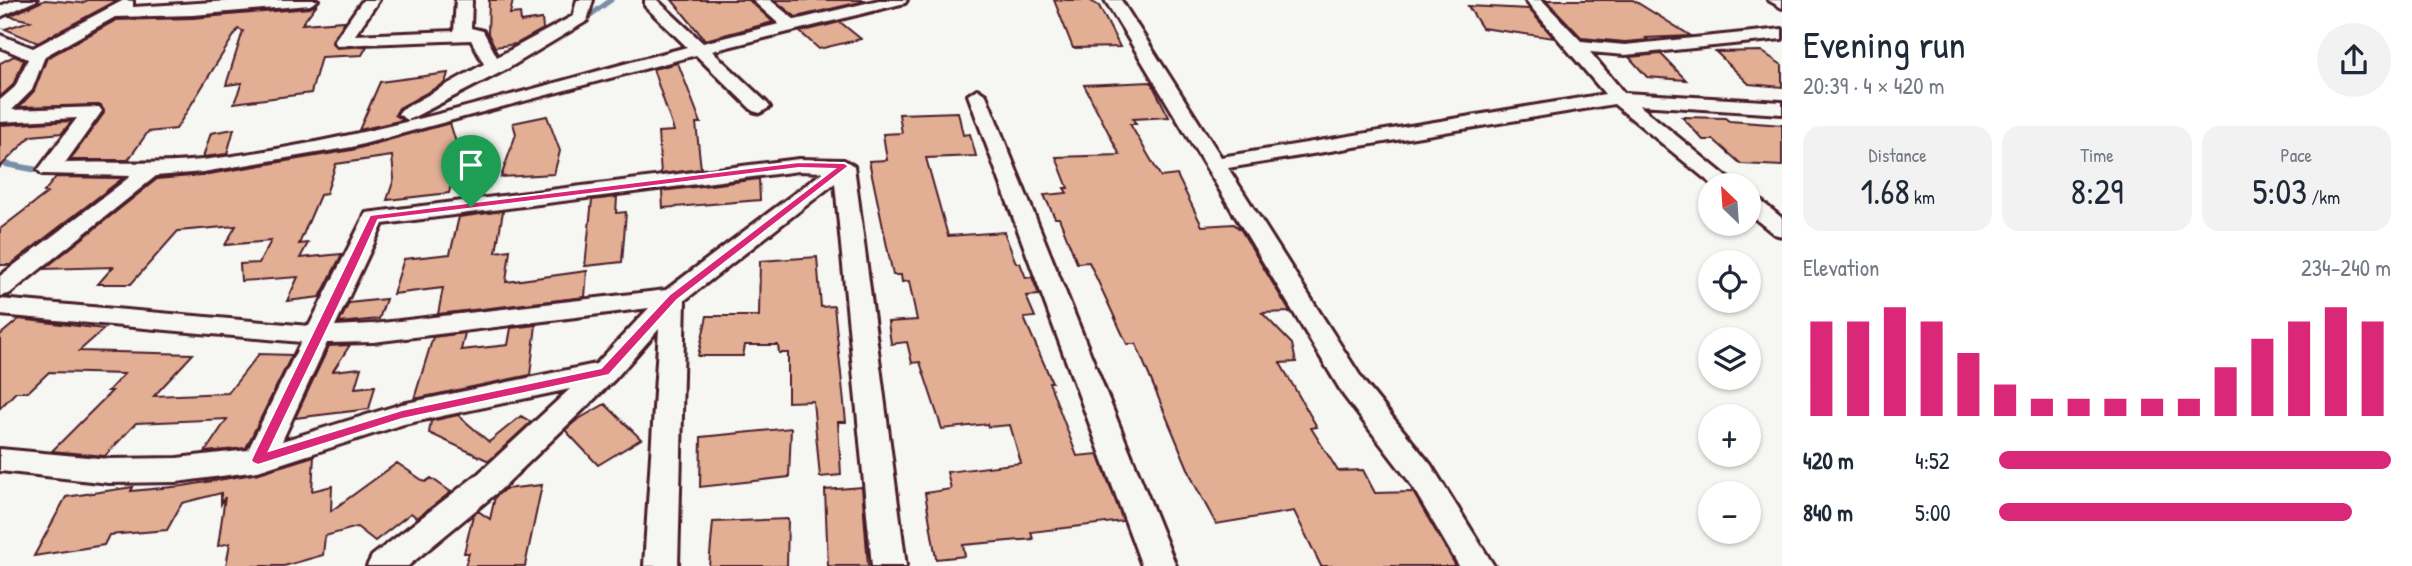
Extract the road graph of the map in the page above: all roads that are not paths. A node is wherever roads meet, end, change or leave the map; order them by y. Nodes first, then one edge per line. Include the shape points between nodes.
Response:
1 (29, 0) edge
2 (133, 0) edge
3 (310, 0) edge
4 (371, 0) edge
5 (464, 0) edge
6 (585, 0) edge
7 (760, 0) edge
8 (899, 0) edge
9 (1113, 0) edge
10 (1533, 0) edge
11 (1776, 0) edge
12 (276, 1) edge
13 (651, 3) dead end
14 (1782, 3) edge
15 (856, 6) edge
16 (0, 12) edge
17 (114, 12) junction
18 (794, 28) junction
19 (1782, 34) edge
20 (477, 35) junction
21 (0, 40) edge
22 (1576, 46) junction
23 (699, 49) junction
24 (35, 54) junction
25 (500, 65) junction
26 (977, 95) dead end
27 (1618, 97) junction
28 (760, 107) dead end
29 (1782, 108) edge
30 (0, 110) edge
31 (0, 116) edge
32 (1216, 164) junction
33 (844, 166) junction
34 (147, 171) junction
35 (1712, 173) edge
36 (1761, 212) edge
37 (1782, 229) edge
38 (0, 288) edge
39 (673, 297) junction
40 (0, 307) edge
41 (317, 335) junction
42 (605, 372) junction
43 (0, 460) edge
44 (258, 460) junction
45 (384, 566) edge
46 (661, 566) edge
47 (889, 566) edge
48 (1159, 566) edge
49 (1477, 566) edge

1 - 16 street
2 - 17 street
3 - 12 street
4 - 20 street via 343,41
5 - 20 street via 463,31
6 - 25 street via 581,19
7 - 18 street
8 - 15 street
9 - 32 street
10 - 22 street
11 - 14 street
12 - 17 street
13 - 23 street
15 - 18 street
17 - 24 street
18 - 23 street
19 - 22 street via 1625,50
20 - 25 street via 489,60
21 - 24 street
22 - 27 street
23 - 28 street
23 - 34 street via 352,141
24 - 30 street via 37,60 23,90
25 - 34 street via 409,113 357,131 177,159
26 - 48 street
27 - 29 street
27 - 32 street
27 - 35 street
31 - 34 street via 92,110 48,170 108,167
32 - 49 street via 1354,389 1420,473
33 - 39 street
33 - 41 street via 799,165 374,218
33 - 47 street
34 - 38 street
36 - 37 street
39 - 41 street via 373,333
39 - 42 street
39 - 46 street
40 - 41 street
41 - 44 street
42 - 44 street via 402,414
42 - 45 street via 489,482
43 - 44 street via 108,471 177,470

